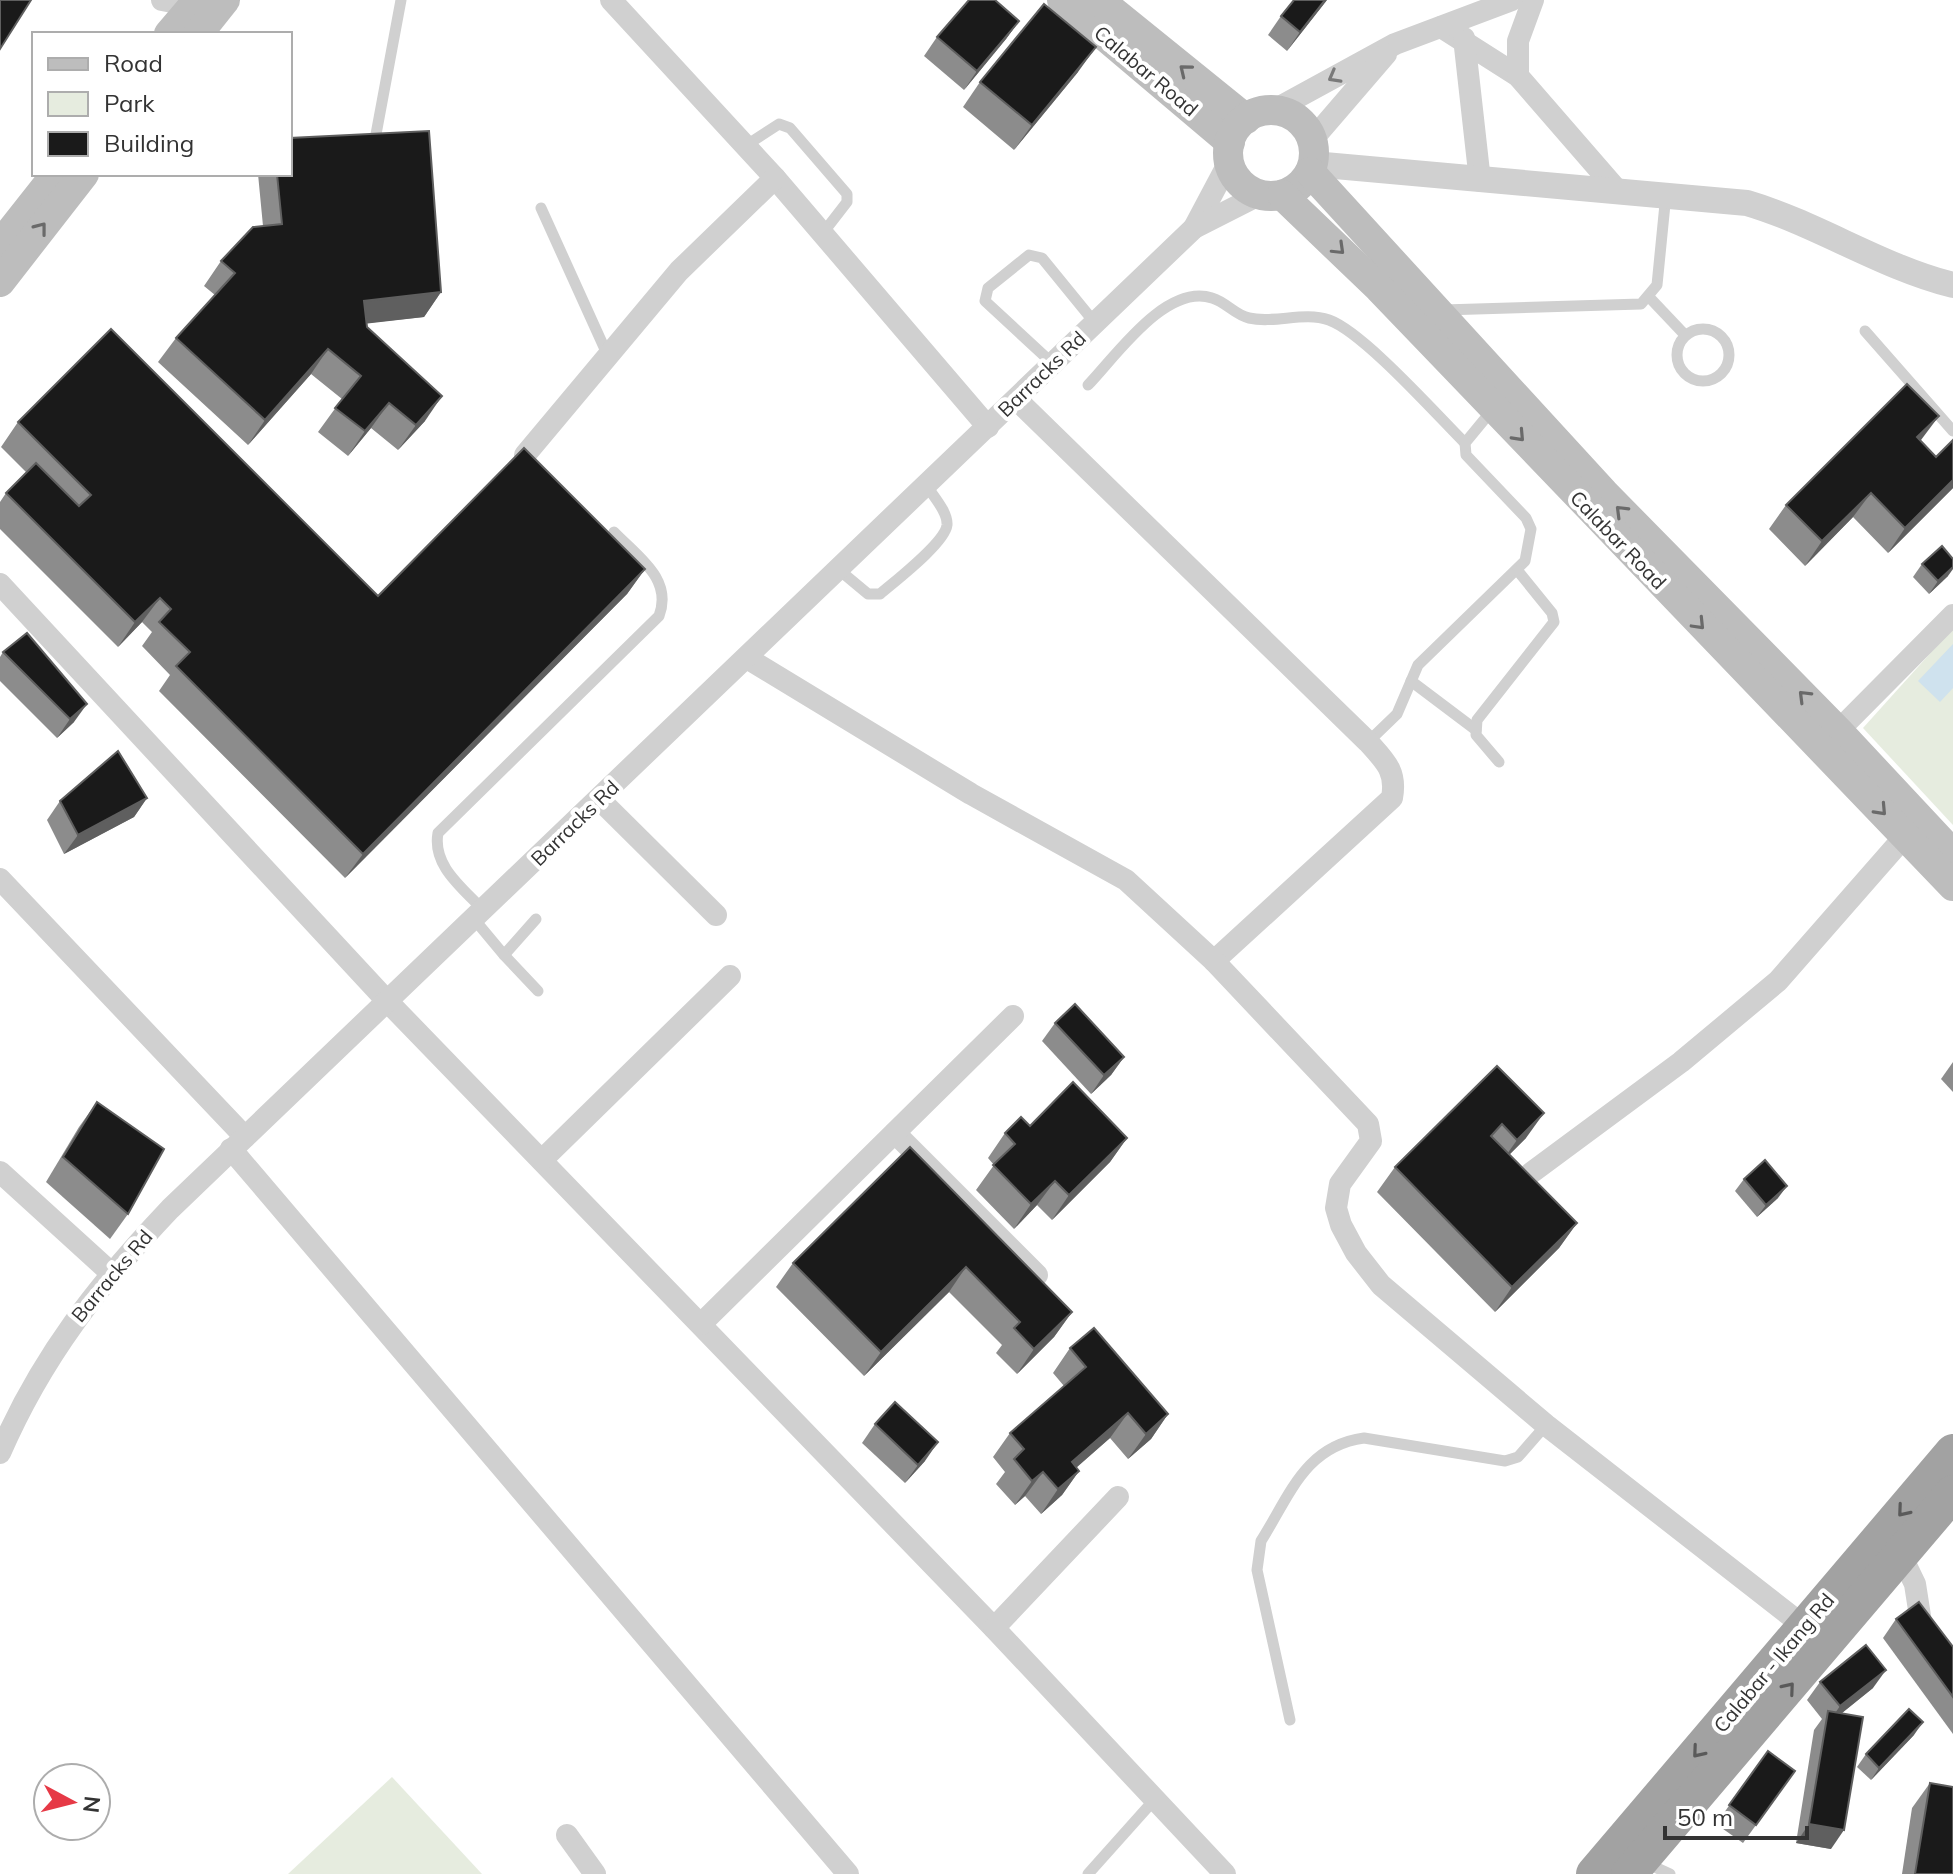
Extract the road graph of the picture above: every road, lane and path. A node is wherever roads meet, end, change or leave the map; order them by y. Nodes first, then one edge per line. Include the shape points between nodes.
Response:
1 (162, 0) edge
2 (225, 0) edge
3 (401, 0) edge
4 (611, 0) edge
5 (1062, 0) edge
6 (1099, 0) edge
7 (1512, 0) edge
8 (1533, 0) edge
9 (196, 13) edge
10 (1441, 27) junction
11 (172, 32) edge
12 (1464, 38) junction
13 (1395, 44) junction
14 (1518, 76) junction
15 (1274, 110) junction
16 (1235, 141) junction
17 (374, 146) edge
18 (745, 146) junction
19 (1312, 158) junction
20 (54, 176) edge
21 (82, 176) edge
22 (775, 178) junction
23 (1480, 181) junction
24 (1617, 190) junction
25 (1666, 194) junction
26 (1271, 195) junction
27 (541, 208) dead end
28 (1194, 228) junction
29 (823, 233) junction
30 (0, 245) edge
31 (0, 282) edge
32 (1953, 285) edge
33 (1649, 297) junction
34 (1435, 310) junction
35 (1095, 323) junction
36 (1865, 331) dead end
37 (1685, 335) junction
38 (608, 356) junction
39 (1052, 363) junction
40 (1088, 385) dead end
41 (1017, 400) junction
42 (1493, 409) junction
43 (988, 427) junction
44 (1953, 431) edge
45 (1465, 443) junction
46 (525, 455) edge
47 (927, 486) junction
48 (614, 532) dead end
49 (838, 569) junction
50 (1518, 571) junction
51 (0, 584) edge
52 (1953, 615) edge
53 (747, 658) junction
54 (1411, 681) junction
55 (1476, 730) junction
56 (1830, 739) junction
57 (1368, 742) junction
58 (1499, 762) dead end
59 (599, 799) junction
60 (1905, 836) junction
61 (1953, 854) edge
62 (0, 879) edge
63 (1953, 886) edge
64 (479, 915) junction
65 (716, 915) dead end
66 (536, 919) dead end
67 (504, 955) junction
68 (1214, 961) junction
69 (730, 976) dead end
70 (538, 991) dead end
71 (388, 1002) junction
72 (1013, 1016) dead end
73 (895, 1133) junction
74 (238, 1143) junction
75 (542, 1160) junction
76 (0, 1172) edge
77 (1531, 1173) edge
78 (110, 1272) junction
79 (1037, 1275) edge
80 (701, 1324) junction
81 (1546, 1425) junction
82 (5, 1428) edge
83 (1953, 1452) edge
84 (0, 1453) edge
85 (1953, 1493) edge
86 (1118, 1497) dead end
87 (1901, 1555) junction
88 (1805, 1627) junction
89 (994, 1628) junction
90 (1953, 1668) edge
91 (1290, 1720) dead end
92 (1155, 1799) junction
93 (567, 1835) dead end
94 (1640, 1863) edge
95 (595, 1874) edge
96 (848, 1874) edge
97 (1088, 1874) edge
98 (1225, 1874) edge
99 (1594, 1874) edge

1 - 9 street
2 - 9 main road
3 - 17 lane
4 - 18 street
5 - 16 main road, Calabar Road
16 -> 6 main road, Calabar Road
7 - 10 street
8 - 14 street via 1518,41
9 - 11 main road
10 - 12 street
10 - 13 street
12 - 14 street
12 - 23 street
13 -> 15 street
13 - 19 street
14 - 24 street
15 - 16 main road
15 - 19 main road via 1298,119
16 - 26 main road via 1243,186
16 - 28 street, Barracks Rd
18 - 22 street
18 - 29 lane via 779,124 790,128 847,194 847,202
19 - 23 street
19 - 26 main road via 1294,190
19 - 34 main road, Calabar Road
20 - 30 main road
31 -> 21 main road
22 - 29 street
22 - 38 street via 679,271
23 - 24 street
24 - 25 street
25 - 32 street via 1747,203 1777,212 1892,265
25 - 33 lane via 1657,285
26 - 28 street, Barracks Rd
26 -> 42 main road, Calabar Road via 1379,288
27 - 38 lane
28 - 35 street, Barracks Rd
29 - 43 street
33 - 34 lane via 1641,304
33 - 37 lane
56 -> 34 main road, Calabar Road
35 - 39 street, Barracks Rd
35 - 39 lane via 1042,258 1029,255 988,288 985,301
36 - 44 lane
37 - 37 lane via 1699,329 1714,331 1725,341 1730,355 1714,380 1699,382 1685,376 1677,363 1677,348
38 - 46 street
39 - 41 street, Barracks Rd
40 - 45 lane via 1160,310 1178,299 1214,298 1248,318 1329,320 1356,336
41 - 43 street, Barracks Rd
41 - 57 street
42 - 45 lane
42 -> 56 main road, Calabar Road
43 - 47 street, Barracks Rd
45 - 50 lane via 1466,455 1531,529
47 - 49 street, Barracks Rd
47 - 49 lane via 945,514 941,539 880,594 868,594
48 - 64 lane via 661,581 665,600 659,616 438,833 435,847 443,866
49 - 53 street, Barracks Rd
50 - 54 lane via 1418,665
50 - 55 lane via 1554,622 1477,720
51 - 71 street
52 - 56 street
53 - 59 street, Barracks Rd
53 - 68 street via 971,794 1126,880
54 - 55 lane
54 - 57 lane via 1397,714
55 - 58 lane
56 -> 60 main road, Calabar Road
56 - 61 main road, Calabar Road
57 - 68 street via 1391,768 1392,798
59 - 64 street, Barracks Rd
59 - 65 street
60 - 63 main road, Calabar Road
60 - 77 street via 1778,981 1681,1062
62 - 74 street
64 - 67 lane
64 - 71 street, Barracks Rd
66 - 67 lane
67 - 70 lane
68 - 81 street via 1368,1124 1371,1141 1340,1184 1336,1208 1363,1263 1381,1285
69 - 75 street
71 - 74 street, Barracks Rd
71 - 75 street
72 - 73 street
73 - 79 street
73 - 80 street
74 - 78 street, Barracks Rd
74 - 96 street
75 - 80 street
76 - 78 street
78 - 82 street, Barracks Rd
80 - 89 street
81 - 88 street
81 - 91 lane via 1518,1457 1505,1461 1364,1438 1324,1449 1308,1464 1258,1553 1257,1570
82 - 84 street, Barracks Rd
83 -> 88 highway, Calabar - Ikang Rd
85 - 87 highway, Calabar - Ikang Rd
86 - 89 street
87 - 90 street via 1915,1584 1922,1629
94 -> 87 highway, Calabar - Ikang Rd
88 -> 94 highway, Calabar - Ikang Rd
89 - 92 street
92 - 97 lane
92 - 98 street
93 - 95 street
94 - 99 highway, Calabar - Ikang Rd

